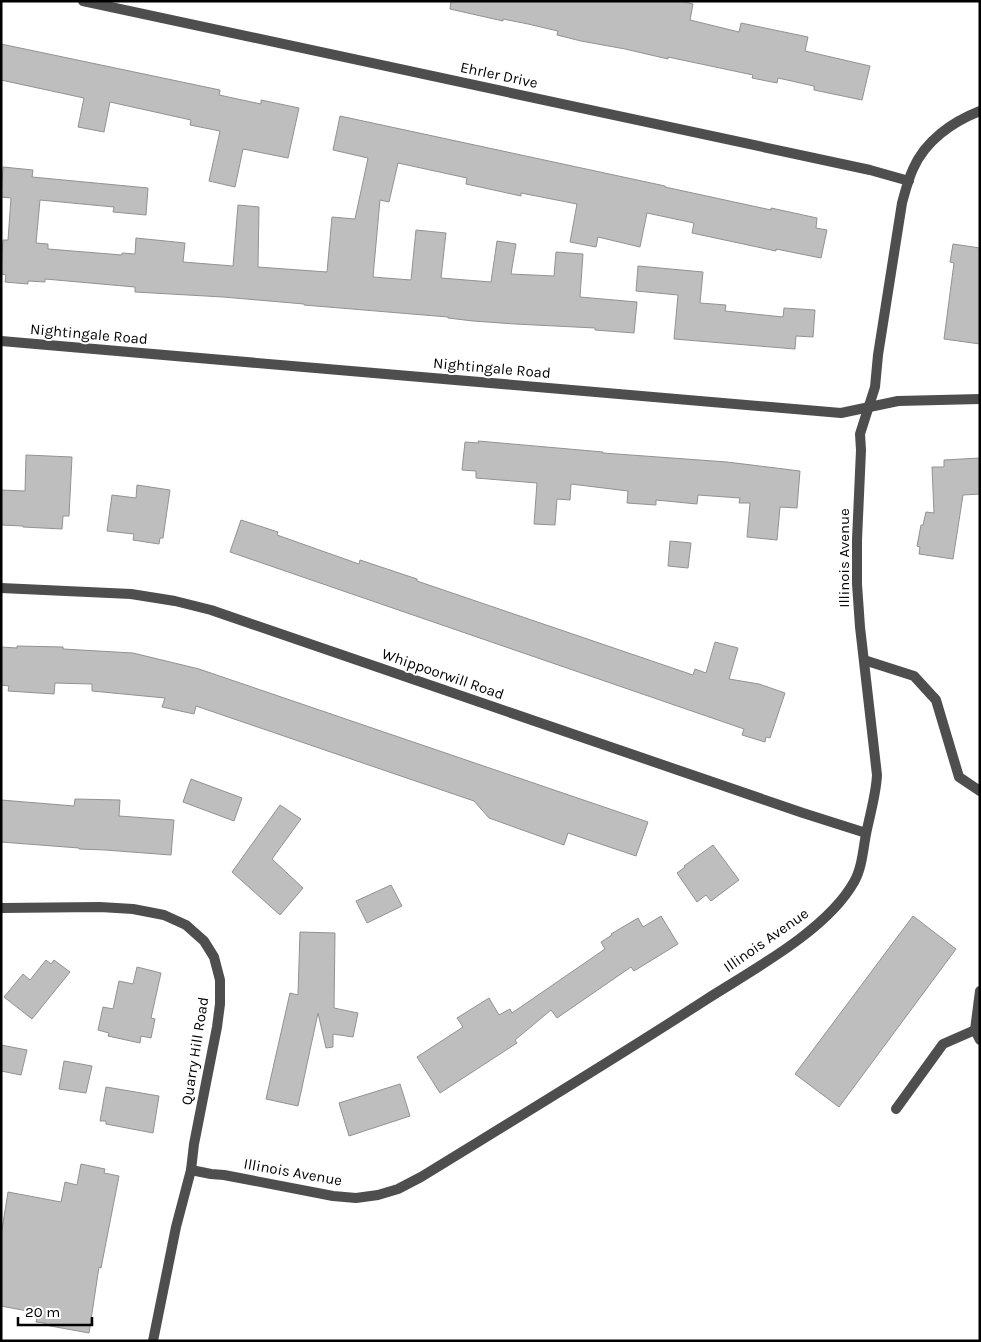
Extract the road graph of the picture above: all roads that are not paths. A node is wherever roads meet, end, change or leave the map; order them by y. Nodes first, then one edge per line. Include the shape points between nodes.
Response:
1 (82, 1) edge
2 (980, 111) edge
3 (908, 181) junction
4 (1, 341) edge
5 (980, 398) edge
6 (868, 407) junction
7 (1, 588) edge
8 (864, 660) junction
9 (980, 792) edge
10 (866, 833) junction
11 (1, 908) edge
12 (980, 991) edge
13 (975, 1030) junction
14 (980, 1040) edge
15 (896, 1109) dead end
16 (190, 1170) junction
17 (153, 1341) edge

1 - 3 street, Ehrler Drive via 870,170
2 - 3 street, Illinois Avenue via 944,130 926,148
3 - 6 street, Illinois Avenue via 875,387
4 - 6 street, Nightingale Road via 841,413
5 - 6 street, Nightingale Road via 898,401
6 - 8 street, Illinois Avenue via 860,434 857,540 857,593
7 - 10 street, Whippoorwill Road via 131,594 211,610
8 - 9 street via 914,676 936,700 959,776
8 - 10 street, Illinois Avenue via 877,775
10 - 16 street, Illinois Avenue via 855,881 816,926 645,1039 398,1189 356,1198 333,1196
11 - 16 street, Quarry Hill Road via 133,909 164,915 186,925 204,941 214,957 220,980 220,1004
12 - 13 street
13 - 14 street
13 - 15 street via 943,1044
16 - 17 street

